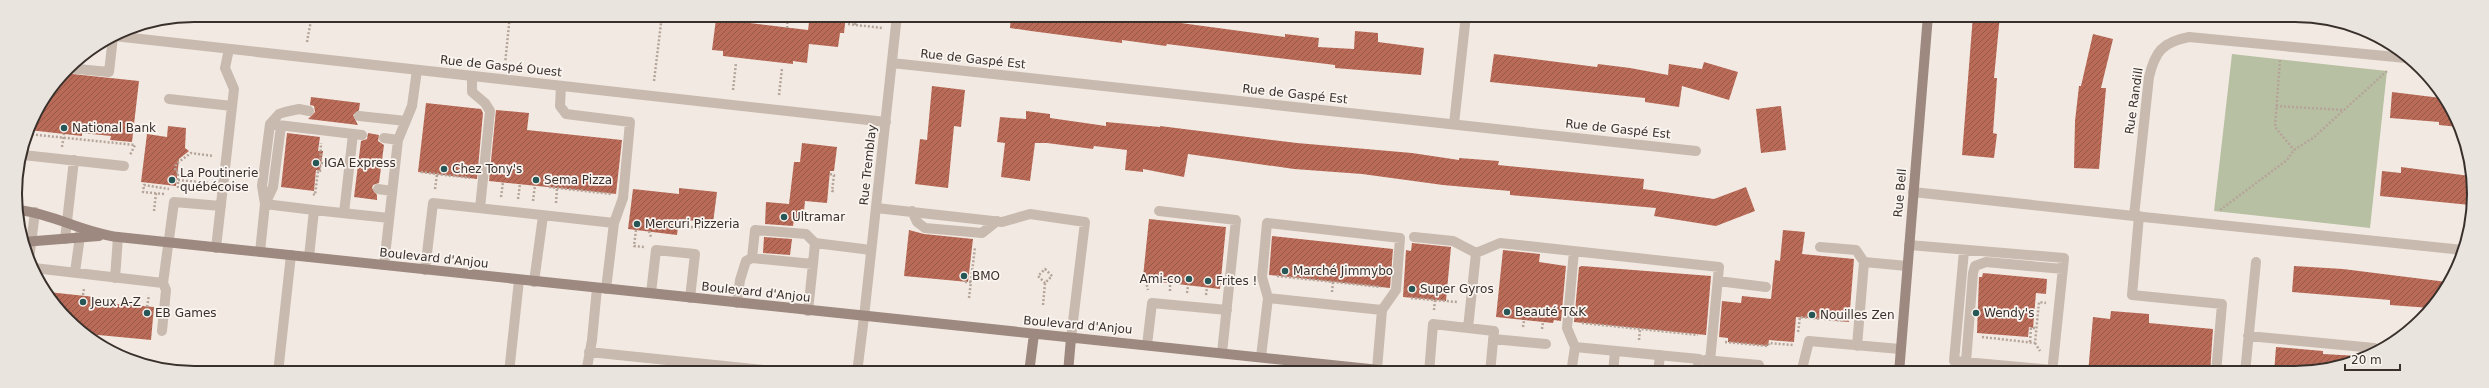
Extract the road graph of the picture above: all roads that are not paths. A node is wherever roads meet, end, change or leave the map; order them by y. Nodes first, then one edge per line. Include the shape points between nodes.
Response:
1 (897, 22) edge
2 (1465, 22) edge
3 (1927, 22) edge
4 (122, 38) edge
5 (112, 43) edge
6 (229, 49) junction
7 (2399, 57) edge
8 (892, 63) junction
9 (76, 69) edge
10 (417, 70) junction
11 (472, 76) junction
12 (561, 86) junction
13 (169, 99) dead end
14 (232, 106) junction
15 (309, 111) dead end
16 (359, 116) dead end
17 (406, 121) junction
18 (886, 122) junction
19 (270, 124) junction
20 (1454, 124) junction
21 (281, 126) junction
22 (384, 138) dead end
23 (398, 140) junction
24 (1696, 151) dead end
25 (26, 155) edge
26 (74, 160) junction
27 (124, 166) dead end
28 (378, 189) dead end
29 (392, 191) junction
30 (1913, 192) junction
31 (265, 204) junction
32 (221, 206) junction
33 (480, 208) junction
34 (876, 208) junction
35 (22, 210) edge
36 (314, 210) junction
37 (912, 211) junction
38 (1159, 211) dead end
39 (35, 212) junction
40 (344, 213) junction
41 (543, 216) junction
42 (2136, 216) junction
43 (389, 218) junction
44 (997, 221) junction
45 (66, 223) junction
46 (614, 223) junction
47 (80, 233) junction
48 (1414, 237) dead end
49 (118, 238) junction
50 (28, 239) edge
51 (65, 239) junction
52 (29, 243) edge
53 (168, 243) junction
54 (815, 243) junction
55 (1909, 245) junction
56 (1820, 247) dead end
57 (216, 248) junction
58 (2458, 249) edge
59 (872, 250) junction
60 (1574, 251) junction
61 (1964, 251) junction
62 (260, 252) junction
63 (1476, 253) junction
64 (291, 255) junction
65 (309, 257) junction
66 (752, 258) junction
67 (1864, 262) junction
68 (2256, 262) dead end
69 (813, 264) junction
70 (384, 265) junction
71 (1907, 266) junction
72 (39, 269) edge
73 (2063, 269) junction
74 (425, 270) junction
75 (75, 272) junction
76 (114, 278) junction
77 (519, 280) junction
78 (534, 282) junction
79 (1718, 282) junction
80 (163, 283) junction
81 (1766, 287) dead end
82 (602, 288) junction
83 (651, 294) junction
84 (690, 298) junction
85 (1268, 298) junction
86 (738, 303) junction
87 (808, 310) junction
88 (1226, 310) junction
89 (1382, 310) junction
90 (864, 317) junction
91 (1468, 328) junction
92 (162, 331) dead end
93 (1034, 334) junction
94 (2248, 336) junction
95 (1071, 338) junction
96 (1493, 339) junction
97 (1546, 344) dead end
98 (1147, 345) junction
99 (1857, 346) junction
100 (1574, 347) junction
101 (2371, 348) edge
102 (1900, 349) junction
103 (1615, 351) junction
104 (589, 352) junction
105 (1222, 353) junction
106 (1660, 355) junction
107 (1261, 357) junction
108 (1699, 359) junction
109 (1710, 361) junction
110 (1966, 362) junction
111 (1759, 365) dead end
112 (279, 366) edge
113 (509, 366) edge
114 (587, 366) edge
115 (726, 366) edge
116 (858, 366) edge
117 (1030, 366) edge
118 (1069, 366) edge
119 (1347, 366) edge
120 (1376, 366) edge
121 (1430, 366) edge
122 (1491, 366) edge
123 (1572, 366) edge
124 (1614, 366) edge
125 (1659, 366) edge
126 (1698, 366) edge
127 (1803, 366) edge
128 (1899, 366) edge
129 (2004, 366) edge
130 (2053, 366) edge
131 (2217, 366) edge
132 (2245, 366) edge

1 - 8 street, Rue Tremblay
2 - 20 street
3 - 30 street, Rue Bell
4 - 6 street, Rue de Gaspé Ouest
5 - 9 street via 109,72
6 - 10 street, Rue de Gaspé Ouest
6 - 14 street via 226,68 234,89
7 - 42 street, Rue Randill via 2189,37 2170,42 2155,56 2149,77
8 - 18 street, Rue Tremblay
8 - 20 street, Rue de Gaspé Est
10 - 11 street, Rue de Gaspé Ouest
10 - 17 street via 412,106
11 - 12 street, Rue de Gaspé Ouest
11 - 33 street via 472,92 490,111
12 - 18 street, Rue de Gaspé Ouest
12 - 46 street via 560,106 566,114 630,122 623,198
13 - 14 street
14 - 32 street
15 - 19 street via 299,109 279,114
16 - 17 street
17 - 23 street
18 - 34 street, Rue Tremblay
19 - 21 street
19 - 31 street via 262,186
20 - 24 street, Rue de Gaspé Est
21 - 31 street via 274,187
21 - 40 street via 357,135 351,186
22 - 23 street
23 - 29 street
25 - 26 street
26 - 27 street
26 - 45 street
28 - 29 street
29 - 43 street
30 - 42 street
30 - 55 street, Rue Bell
31 - 36 street
31 - 62 street
32 - 53 street via 174,202
32 - 57 street
33 - 41 street
33 - 74 street via 433,203
34 - 37 street
34 - 59 street, Rue Tremblay
35 - 39 street, Boulevard d'Anjou
36 - 40 street
36 - 65 street
37 - 44 street
37 - 44 street via 917,222 925,228 982,233
38 - 88 street via 1236,220
39 - 45 street, Boulevard d'Anjou
39 - 50 street
40 - 43 street
41 - 46 street
41 - 78 street
42 - 58 street
42 - 131 street, Rue Randill via 2132,295 2222,304
43 - 70 street
44 - 95 street via 1030,214 1085,222
45 - 47 street, Boulevard d'Anjou
45 - 51 street
46 - 82 street
47 - 49 street, Boulevard d'Anjou
47 - 51 street, Boulevard d'Anjou
47 - 75 street
48 - 63 street via 1453,241
49 - 53 street, Boulevard d'Anjou
49 - 76 street
51 - 52 street, Boulevard d'Anjou
53 - 57 street, Boulevard d'Anjou
53 - 80 street
54 - 59 street
54 - 66 street via 806,234 782,235 755,230
54 - 69 street
55 - 61 street
55 - 71 street, Rue Bell
56 - 67 street via 1856,250
57 - 62 street, Boulevard d'Anjou
59 - 90 street, Rue Tremblay
60 - 63 street via 1500,243
60 - 79 street via 1719,267
60 - 100 street via 1567,328
61 - 73 street via 1975,249 2064,258
61 - 110 street via 1954,361
62 - 64 street, Boulevard d'Anjou
63 - 91 street
64 - 65 street, Boulevard d'Anjou
64 - 112 street
65 - 70 street, Boulevard d'Anjou
66 - 69 street via 780,258
66 - 86 street via 746,261 741,274
67 - 71 street
67 - 99 street
68 - 94 street
69 - 87 street
70 - 74 street, Boulevard d'Anjou
71 - 102 street, Rue Bell
72 - 75 street
73 - 110 street via 1986,262 1975,266
73 - 130 street
74 - 77 street, Boulevard d'Anjou
75 - 76 street
76 - 80 street
77 - 78 street, Boulevard d'Anjou
77 - 113 street
78 - 82 street, Boulevard d'Anjou
79 - 81 street
79 - 109 street
80 - 92 street via 166,290
82 - 83 street, Boulevard d'Anjou
82 - 104 street
83 - 84 street, Boulevard d'Anjou
83 - 84 street via 656,250 695,254
84 - 86 street, Boulevard d'Anjou
85 - 89 street
85 - 89 street via 1262,277 1267,223 1400,238 1396,290
85 - 107 street
86 - 87 street, Boulevard d'Anjou
87 - 90 street, Boulevard d'Anjou
88 - 98 street via 1152,303
88 - 105 street
89 - 120 street
90 - 93 street, Boulevard d'Anjou
90 - 116 street, Rue Tremblay
91 - 96 street via 1494,331
91 - 121 street via 1433,324
93 - 95 street, Boulevard d'Anjou
93 - 117 street
94 - 101 street
94 - 132 street
95 - 98 street, Boulevard d'Anjou
95 - 118 street
96 - 97 street
96 - 122 street
98 - 105 street, Boulevard d'Anjou
99 - 102 street
99 - 127 street via 1809,341
100 - 103 street
100 - 123 street
102 - 128 street, Rue Bell
103 - 106 street
103 - 124 street
104 - 114 street
104 - 115 street
105 - 107 street, Boulevard d'Anjou
106 - 108 street
106 - 125 street
107 - 119 street, Boulevard d'Anjou
108 - 109 street
108 - 126 street
109 - 111 street
110 - 129 street

